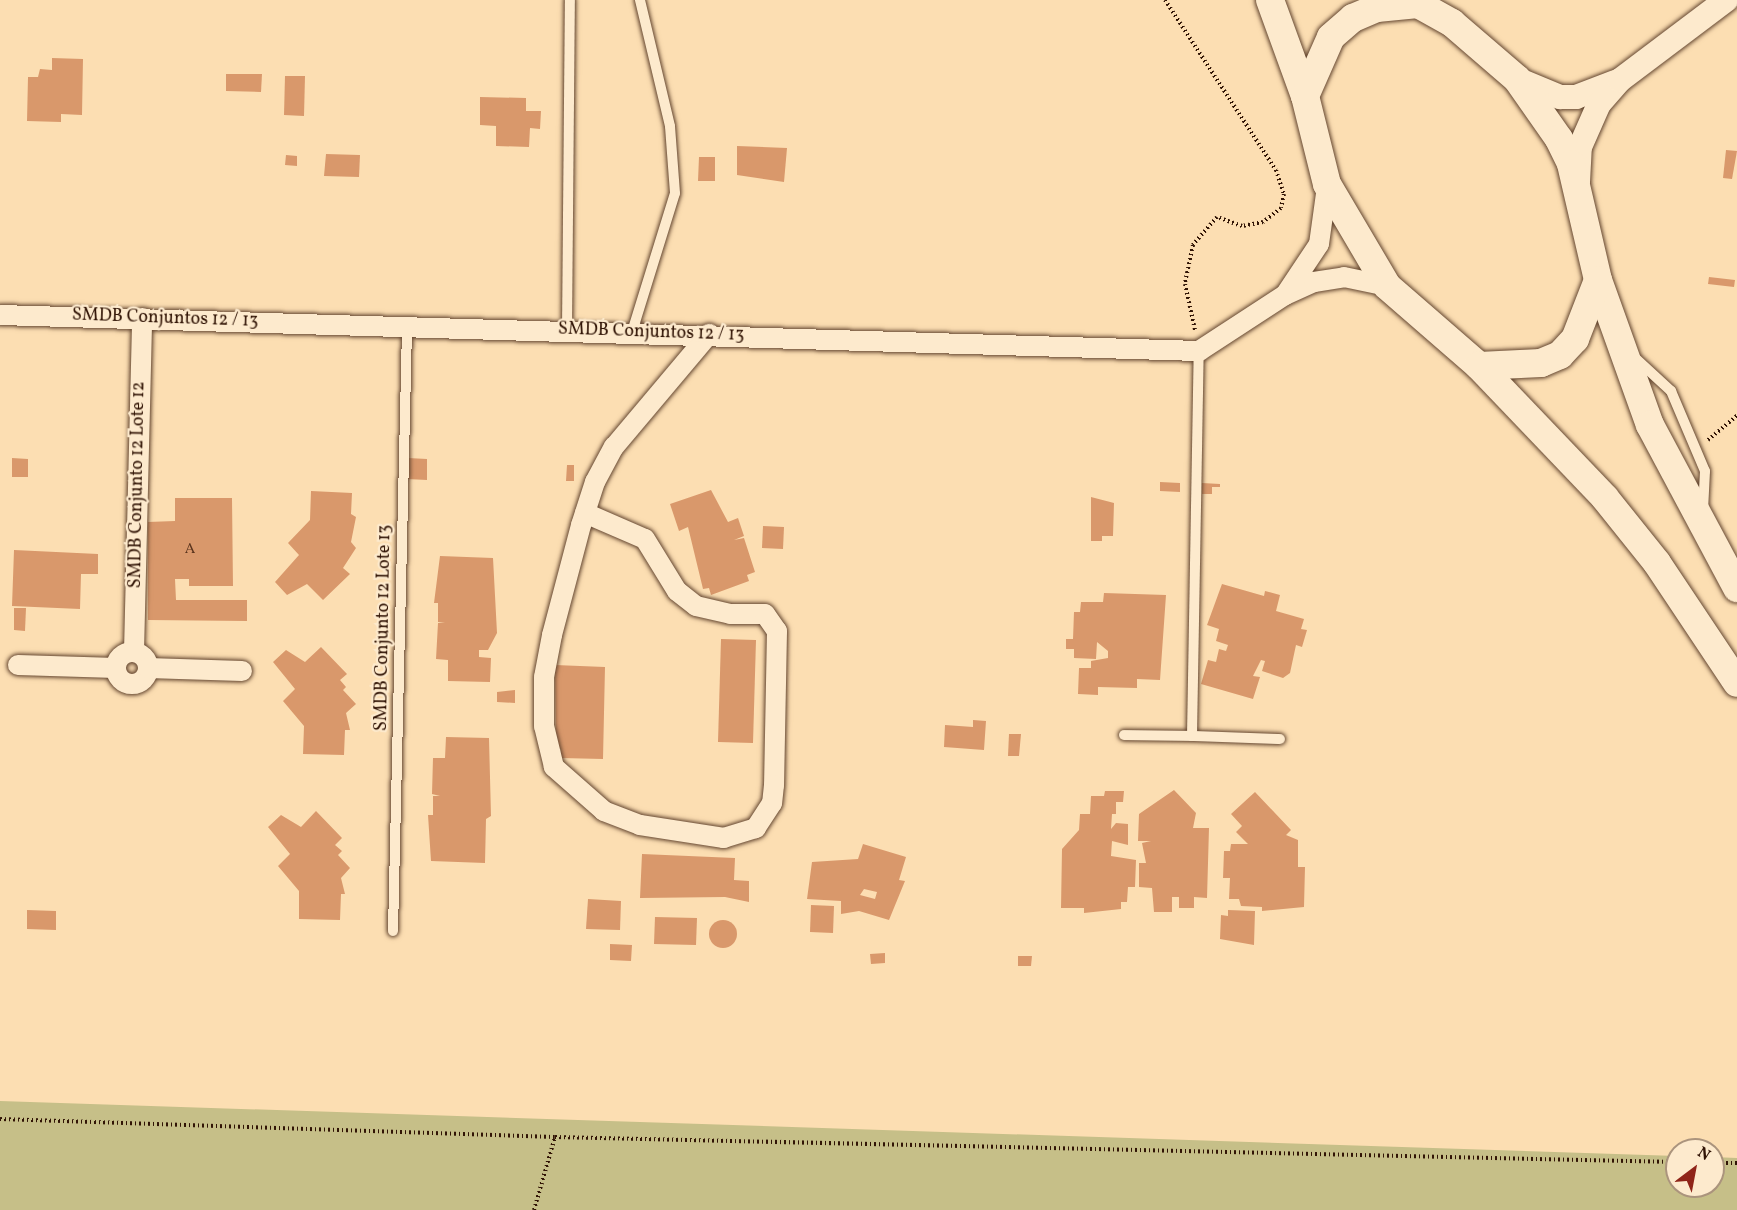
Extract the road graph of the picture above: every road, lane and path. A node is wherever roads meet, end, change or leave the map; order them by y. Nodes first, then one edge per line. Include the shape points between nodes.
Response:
1 (570, 0) edge
2 (640, 0) edge
3 (1165, 0) edge
4 (1270, 0) edge
5 (1725, 0) edge
6 (1416, 2) edge
7 (1517, 79) junction
8 (1620, 80) junction
9 (1305, 96) junction
10 (1327, 184) junction
11 (1578, 188) junction
12 (1598, 280) junction
13 (1387, 286) junction
14 (1285, 295) junction
15 (0, 315) edge
16 (142, 318) junction
17 (407, 326) junction
18 (567, 330) junction
19 (632, 332) junction
20 (708, 334) junction
21 (1199, 351) junction
22 (1479, 366) junction
23 (1737, 416) edge
24 (1704, 443) dead end
25 (585, 513) junction
26 (1737, 588) edge
27 (134, 652) junction
28 (18, 665) dead end
29 (116, 668) junction
30 (148, 668) junction
31 (242, 671) dead end
32 (1737, 683) edge
33 (1124, 735) dead end
34 (1191, 736) junction
35 (1280, 739) dead end
36 (393, 932) dead end
37 (0, 1119) edge
38 (555, 1137) junction
39 (1665, 1162) edge
40 (534, 1210) edge

1 - 18 lane
2 - 19 lane via 670,126 675,193
3 - 21 path via 1276,170 1284,194 1281,208 1263,222 1242,226 1217,217 1193,245 1185,284
4 - 9 main road
5 - 8 street
6 - 7 main road via 1452,23
6 - 9 main road via 1377,8 1353,18 1331,37
7 - 8 street via 1543,92 1576,97
7 - 11 main road via 1559,139
8 - 11 street via 1586,126 1580,147
9 - 10 main road
10 - 13 main road
10 - 14 street via 1319,244
11 - 12 main road
12 - 22 main road via 1575,339 1560,355 1541,363
12 - 26 main road via 1650,424
13 - 14 street via 1344,278 1314,282
13 - 22 main road
14 - 21 street
15 - 16 street, SMDB Conjuntos 12 / 13
16 - 17 street, SMDB Conjuntos 12 / 13
16 - 27 street, SMDB Conjunto 12 Lote 12
17 - 18 street, SMDB Conjuntos 12 / 13
17 - 36 lane, SMDB Conjunto 12 Lote 13
18 - 19 street, SMDB Conjuntos 12 / 13
19 - 20 street, SMDB Conjuntos 12 / 13
20 - 21 street, SMDB Conjuntos 12 / 13
20 - 25 street via 614,447
21 - 34 lane
22 - 32 main road via 1605,498 1657,563
23 - 24 path
25 - 25 street via 544,677 544,726 554,766 604,811 640,825 724,838 756,828 772,803 777,631 765,614 730,614 696,606 677,591 645,539
27 - 29 street via 120,657
27 - 30 street via 144,657
28 - 29 street
29 - 30 street via 120,679 133,685 143,680
30 - 31 street
33 - 34 lane
34 - 35 lane
37 - 38 path
38 - 39 path
38 - 40 path

